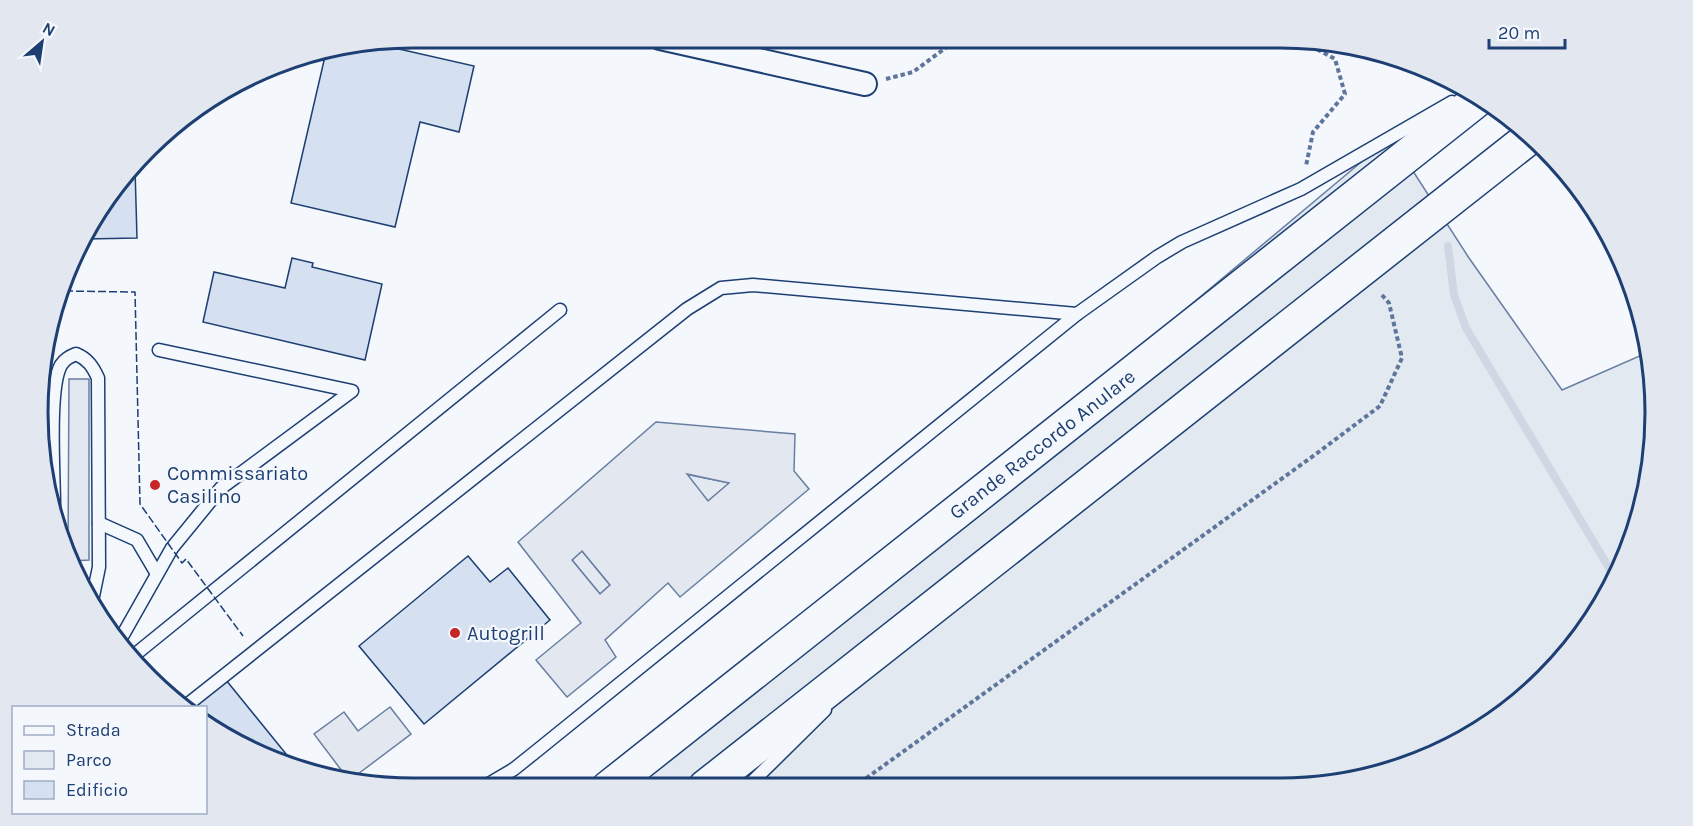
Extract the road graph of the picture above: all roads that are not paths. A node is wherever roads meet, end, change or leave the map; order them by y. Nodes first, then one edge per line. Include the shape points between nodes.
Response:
1 (705, 48) edge
2 (865, 84) road end
3 (1462, 96) edge
4 (1473, 103) edge
5 (1524, 142) edge
6 (560, 310) dead end
7 (1077, 314) junction
8 (159, 350) dead end
9 (54, 478) edge
10 (99, 522) junction
11 (157, 574) junction
12 (94, 590) edge
13 (123, 635) edge
14 (888, 643) junction
15 (138, 652) edge
16 (190, 702) edge
17 (499, 778) edge
18 (621, 778) edge
19 (718, 778) edge
20 (757, 778) edge

1 - 2 street
3 - 7 lane via 1301,189 1182,242
4 - 18 highway, Grande Raccordo Anulare
5 - 14 highway
6 - 15 lane
7 - 16 lane via 753,285 721,288 687,309
7 - 17 lane via 540,749
8 - 11 lane via 352,391 221,488 172,548
9 - 10 lane via 54,388 61,365 76,354 93,366 98,378
10 - 11 lane via 137,540
10 - 12 lane via 99,567
11 - 13 lane
14 - 19 highway
14 - 20 lane

